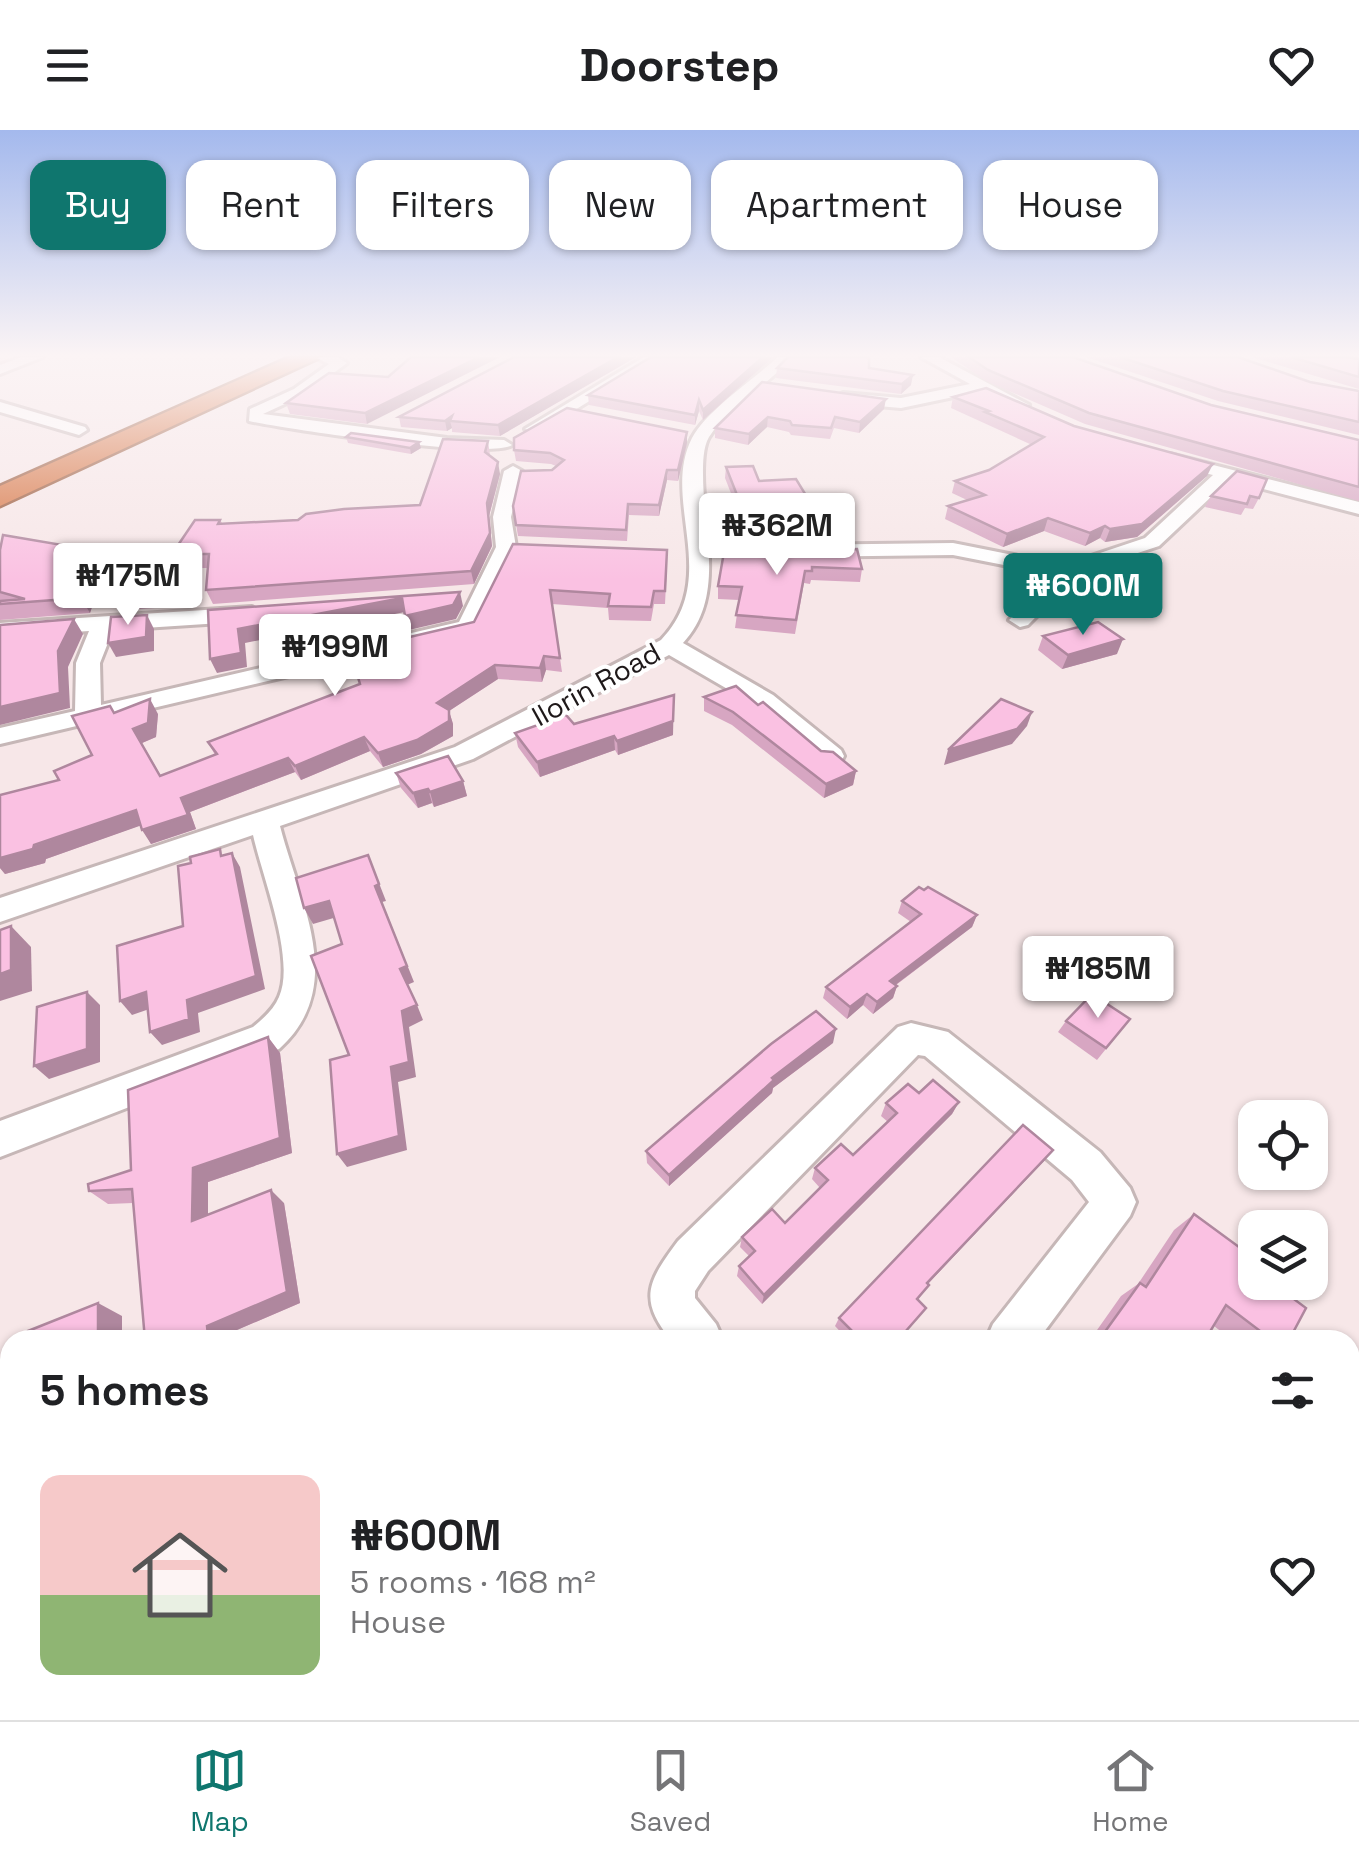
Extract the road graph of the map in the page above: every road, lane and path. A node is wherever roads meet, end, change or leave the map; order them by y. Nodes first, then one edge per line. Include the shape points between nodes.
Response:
1 (78, 431) edge
2 (146, 431) edge
3 (363, 431) edge
4 (530, 431) edge
5 (698, 431) edge
6 (370, 432) joint
7 (48, 443) dead end
8 (504, 445) junction
9 (1150, 453) edge
10 (1224, 474) junction
11 (0, 497) edge
12 (1359, 508) edge
13 (770, 552) edge
14 (1069, 572) junction
15 (486, 594) junction
16 (453, 598) edge
17 (266, 612) edge
18 (1020, 620) dead end
19 (104, 623) junction
20 (0, 630) edge
21 (669, 645) junction
22 (88, 713) junction
23 (0, 736) edge
24 (831, 756) edge
25 (264, 821) junction
26 (0, 910) edge
27 (0, 1139) edge
28 (692, 1330) edge
29 (1017, 1330) edge

1 - 7 highway
2 - 11 highway
3 - 6 street
4 - 8 street
5 - 21 street, Ilorin Road via 692,435 700,554 693,618
6 - 8 street
8 - 15 street via 500,462 519,472 502,517 514,547
9 - 10 street
10 - 12 street
10 - 14 street via 1152,542
13 - 14 street via 954,549
14 - 18 street
15 - 16 street
15 - 22 street via 468,628 459,631
17 - 19 street
19 - 20 street
19 - 22 street via 88,664
21 - 24 street via 764,700
21 - 25 street, Ilorin Road via 464,753
22 - 23 street
25 - 26 street, Ilorin Road
25 - 27 street via 301,974 281,1026 266,1038
28 - 29 street via 672,1306 673,1284 692,1256 910,1038 935,1043 1086,1166 1114,1202

